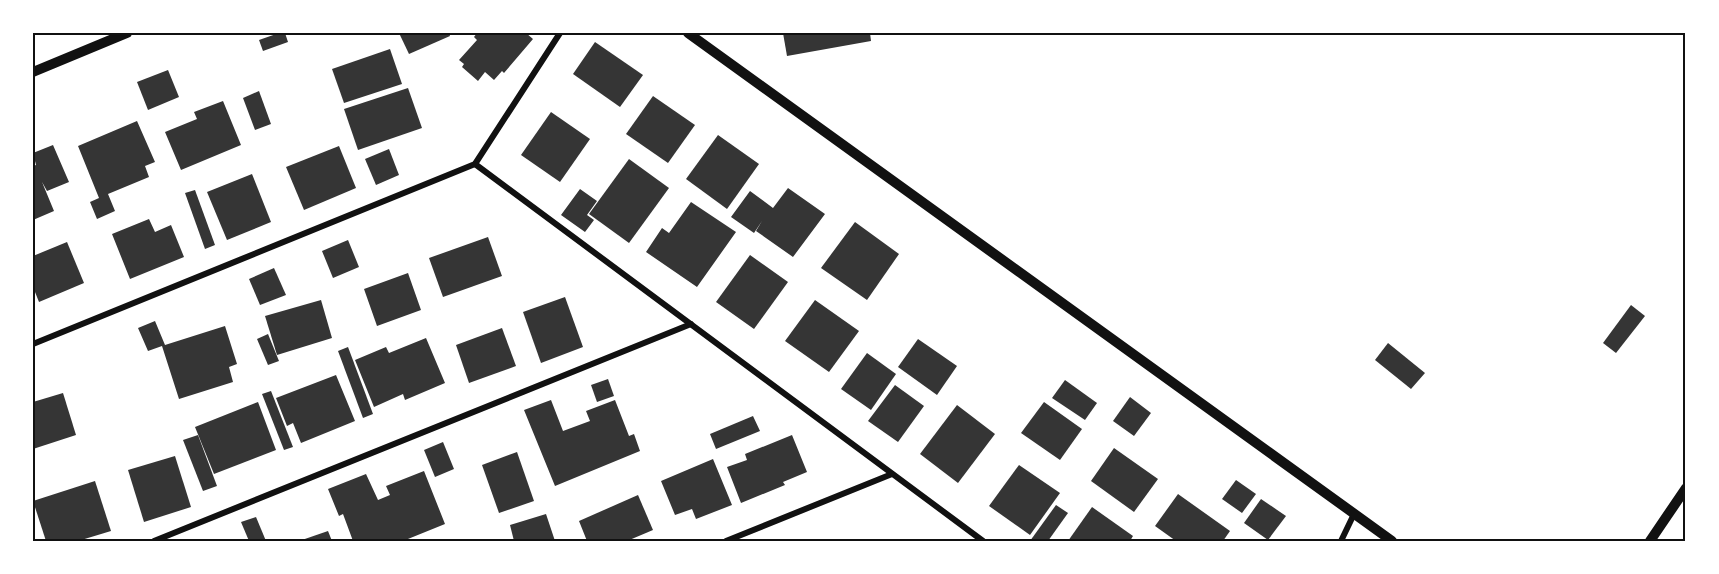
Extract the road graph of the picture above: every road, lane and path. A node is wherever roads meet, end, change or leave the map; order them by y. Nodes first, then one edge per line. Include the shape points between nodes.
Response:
1 (127, 33) edge
2 (560, 33) edge
3 (688, 33) edge
4 (33, 72) edge
5 (475, 164) junction
6 (691, 324) junction
7 (33, 344) edge
8 (892, 474) junction
9 (1686, 488) edge
10 (1354, 513) junction
11 (154, 541) edge
12 (726, 541) edge
13 (983, 541) edge
14 (1341, 541) edge
15 (1392, 541) edge
16 (1650, 541) edge

1 - 4 street
2 - 5 street
3 - 10 street
5 - 6 street
5 - 7 street
6 - 8 street
6 - 11 street
8 - 12 street
8 - 13 street
9 - 16 street
10 - 14 street
10 - 15 street

